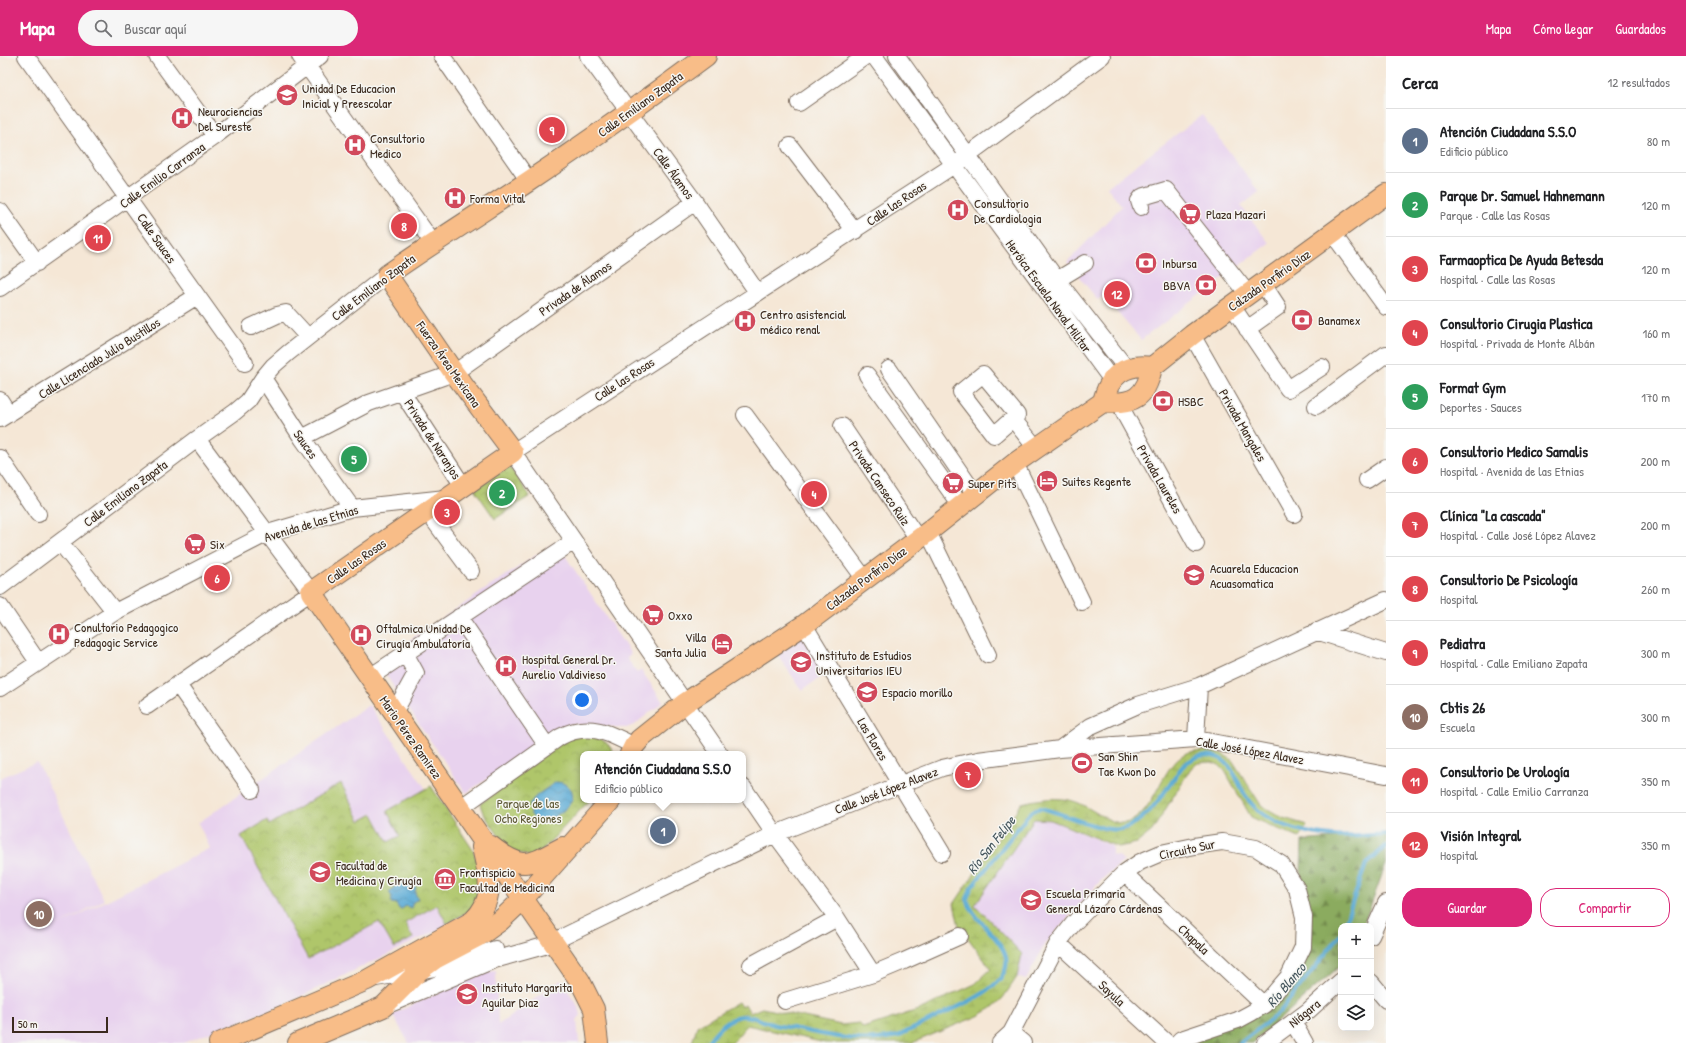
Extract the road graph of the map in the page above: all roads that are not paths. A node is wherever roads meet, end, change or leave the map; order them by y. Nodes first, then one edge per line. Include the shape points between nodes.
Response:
1 (26, 56) edge
2 (157, 56) edge
3 (320, 56) edge
4 (442, 56) edge
5 (588, 56) edge
6 (706, 56) edge
7 (866, 56) edge
8 (874, 56) edge
9 (897, 56) edge
10 (1102, 56) edge
11 (304, 61) edge
12 (799, 103) dead end
13 (629, 113) junction
14 (215, 136) junction
15 (790, 146) dead end
16 (966, 155) junction
17 (954, 165) junction
18 (529, 181) junction
19 (1386, 194) edge
20 (129, 199) junction
21 (695, 202) junction
22 (1141, 207) dead end
23 (0, 211) edge
24 (855, 231) junction
25 (1333, 234) junction
26 (433, 243) junction
27 (37, 264) junction
28 (387, 275) junction
29 (0, 288) edge
30 (1255, 289) junction
31 (758, 292) junction
32 (197, 296) junction
33 (1232, 306) junction
34 (1386, 307) edge
35 (251, 327) dead end
36 (1247, 329) junction
37 (1192, 335) junction
38 (308, 337) junction
39 (1386, 354) edge
40 (244, 363) dead end
41 (1157, 364) junction
42 (1322, 367) dead end
43 (889, 369) dead end
44 (454, 373) junction
45 (1119, 374) junction
46 (867, 375) dead end
47 (263, 378) junction
48 (402, 392) junction
49 (0, 400) edge
50 (1100, 403) junction
51 (1316, 406) dead end
52 (1124, 413) junction
53 (745, 415) dead end
54 (4, 417) edge
55 (1013, 419) dead end
56 (842, 426) dead end
57 (302, 438) junction
58 (197, 439) junction
59 (1036, 448) junction
60 (513, 452) junction
61 (0, 458) edge
62 (1015, 463) junction
63 (1386, 467) edge
64 (1367, 480) dead end
65 (464, 486) junction
66 (446, 498) junction
67 (968, 500) junction
68 (352, 508) junction
69 (427, 511) junction
70 (38, 514) dead end
71 (1294, 514) dead end
72 (268, 533) junction
73 (923, 536) junction
74 (574, 541) junction
75 (60, 542) junction
76 (1196, 544) dead end
77 (471, 571) dead end
78 (864, 578) junction
79 (0, 587) edge
80 (311, 592) junction
81 (1386, 600) edge
82 (1082, 602) dead end
83 (0, 606) edge
84 (115, 612) junction
85 (459, 617) junction
86 (804, 625) junction
87 (1316, 631) junction
88 (405, 653) junction
89 (1386, 653) edge
90 (988, 655) dead end
91 (38, 662) junction
92 (370, 677) junction
93 (178, 684) junction
94 (1199, 686) junction
95 (0, 688) edge
96 (685, 702) junction
97 (147, 706) dead end
98 (394, 713) junction
99 (1196, 739) junction
100 (547, 746) junction
101 (1060, 749) junction
102 (632, 750) edge
103 (718, 751) edge
104 (1386, 775) edge
105 (900, 783) junction
106 (252, 790) dead end
107 (746, 791) edge
108 (608, 803) edge
109 (460, 808) junction
110 (775, 834) junction
111 (480, 837) junction
112 (576, 840) junction
113 (942, 853) dead end
114 (1124, 873) junction
115 (523, 899) junction
116 (1386, 904) edge
117 (837, 918) junction
118 (1374, 930) edge
119 (960, 936) dead end
120 (553, 942) junction
121 (1058, 943) junction
122 (751, 965) dead end
123 (420, 970) junction
124 (873, 974) junction
125 (367, 980) junction
126 (1338, 984) edge
127 (1374, 986) edge
128 (1386, 1000) edge
129 (785, 1001) dead end
130 (1264, 1005) junction
131 (383, 1007) junction
132 (1293, 1022) junction
133 (1011, 1040) edge
134 (219, 1043) edge
135 (298, 1043) edge
136 (598, 1043) edge
137 (1166, 1043) edge
138 (1177, 1043) edge
139 (1265, 1043) edge
140 (1305, 1043) edge

1 - 20 street, Calle Sauces
2 - 14 street
3 - 11 street, Calle Emilio Carranza
4 - 18 street
5 - 13 street, Calle Álamos
6 - 13 main road, Calle Emiliano Zapata
7 - 12 street
8 - 17 street, Heróica Escuela Naval Militar
9 - 16 street, Heróica Escuela Naval Militar
10 - 16 street, Calle las Rosas
11 - 14 street, Calle Emilio Carranza
11 - 26 street
13 - 18 main road, Calle Emiliano Zapata
13 - 21 street, Calle Álamos
14 - 20 street, Calle Emilio Carranza
15 - 24 street
16 - 17 street, Calle las Rosas
16 - 45 street, Heróica Escuela Naval Militar via 1058,282
17 - 24 street, Calle las Rosas
17 - 45 street, Heróica Escuela Naval Militar
18 - 26 main road, Calle Emiliano Zapata
19 - 25 main road, Calzada Porfirio Díaz
20 - 27 street, Calle Emilio Carranza
20 - 32 street, Calle Sauces
21 - 31 street, Calle Álamos
21 - 44 street, Privada de Álamos
22 - 30 street via 1139,200 1142,197 1166,190
23 - 27 street
24 - 31 street, Calle las Rosas
25 - 30 main road, Calzada Porfirio Díaz
25 - 34 street
26 - 28 main road, Calle Emiliano Zapata
27 - 29 street, Calle Emilio Carranza
28 - 38 street, Calle Emiliano Zapata
28 - 44 main road, Fuerza Área Mexicana
30 - 33 main road, Calzada Porfirio Díaz
30 - 36 street via 1278,307
31 - 60 street, Calle las Rosas
32 - 40 street, Calle Sauces
32 - 54 street, Calle Licenciado Julio Bustillos
33 - 36 street
33 - 37 main road, Calzada Porfirio Díaz
35 - 38 street via 286,313
36 - 42 street via 1288,389
37 - 41 main road, Calzada Porfirio Díaz
37 - 71 street, Privada Mangales
38 - 47 street, Calle Emiliano Zapata
39 - 51 street
41 - 45 main road via 1136,366
41 - 50 main road via 1147,386 1137,396 1124,403
41 - 52 street via 1158,380 1154,391 1138,408
43 - 67 street
44 - 48 street, Privada de Naranjos
44 - 60 main road, Fuerza Área Mexicana
45 - 50 main road
46 - 67 street
47 - 57 street, Sauces
47 - 58 street, Calle Emiliano Zapata via 248,401
48 - 57 street, Privada de Naranjos via 369,403
48 - 65 street, Privada de Naranjos
49 - 54 street
50 - 52 street via 1114,412
50 - 59 main road, Calzada Porfirio Díaz
52 - 76 street, Privada Laureles
53 - 78 street
55 - 59 street
56 - 73 street, Privada Canseco Ruiz
57 - 68 street, Sauces
58 - 72 street, Mario Pérez Ramirez
58 - 75 street, Calle Emiliano Zapata
59 - 62 main road, Calzada Porfirio Díaz
60 - 65 main road, Calle las Rosas
60 - 74 street
61 - 70 street
62 - 67 main road, Calzada Porfirio Díaz
62 - 82 street
63 - 64 street
65 - 66 main road, Calle las Rosas
66 - 68 street, Avenida de las Etnias
66 - 69 main road, Calle las Rosas
67 - 73 main road, Calzada Porfirio Díaz
68 - 72 street, Avenida de las Etnias
69 - 77 street
69 - 80 main road, Calle las Rosas
72 - 80 street, Mario Pérez Ramirez
72 - 84 street, Avenida de las Etnias
73 - 78 main road, Calzada Porfirio Díaz
73 - 90 street, Privada Canseco Ruiz
74 - 85 street
74 - 96 street
75 - 79 street, Calle Emiliano Zapata
75 - 84 street
78 - 86 main road, Calzada Porfirio Díaz
80 - 92 main road, Mario Pérez Ramirez
80 - 93 street, Calle las Rosas
81 - 87 street
83 - 91 street
84 - 91 street, Avenida de las Etnias
85 - 88 street
85 - 100 street
86 - 96 main road, Calzada Porfirio Díaz
86 - 105 street, Las Flores
87 - 89 street
87 - 94 street
88 - 92 street
88 - 98 street via 416,673
91 - 95 street, Avenida de las Etnias
92 - 98 main road, Mario Pérez Ramirez
93 - 97 street, Calle las Rosas
93 - 106 street
94 - 99 street
94 - 101 street via 1138,705 1091,726
96 - 102 main road, Calzada Porfirio Díaz
96 - 103 street
98 - 109 main road, Mario Pérez Ramirez
99 - 101 street, Calle José López Alavez
99 - 104 street, Calle José López Alavez
100 - 102 street via 568,733 586,729 608,734
100 - 109 street
101 - 105 street, Calle José López Alavez via 978,760 942,768
105 - 110 street, Calle José López Alavez
105 - 113 street, Las Flores
107 - 110 street
108 - 112 main road
109 - 111 main road, Mario Pérez Ramirez
110 - 117 street
110 - 120 street, Calle José López Alavez
111 - 112 main road via 509,859 523,864 538,860
111 - 115 main road, Mario Pérez Ramirez
111 - 125 main road via 489,890 480,915 466,926
112 - 115 main road
114 - 121 street, Circuito Sur via 1073,924
114 - 130 street, Chapala
114 - 130 street, Circuito Sur via 1140,862 1161,853 1222,842 1256,848 1281,864 1297,889 1304,917 1303,947 1289,976
115 - 120 main road, Mario Pérez Ramirez
115 - 123 main road via 489,929
116 - 118 street
117 - 122 street
117 - 124 street
119 - 124 street
120 - 123 street via 536,938 440,967
120 - 131 street, Calle José López Alavez via 488,962
120 - 136 main road, Mario Pérez Ramirez via 591,1002
121 - 133 street, Circuito Sur
121 - 137 street, Sayula
123 - 125 street
123 - 131 main road
124 - 129 street
125 - 134 main road
126 - 132 street, Niágara
127 - 128 street
130 - 138 street, Circuito Sur via 1238,1020 1181,1039
131 - 135 main road
132 - 139 street, Niágara
132 - 140 street

